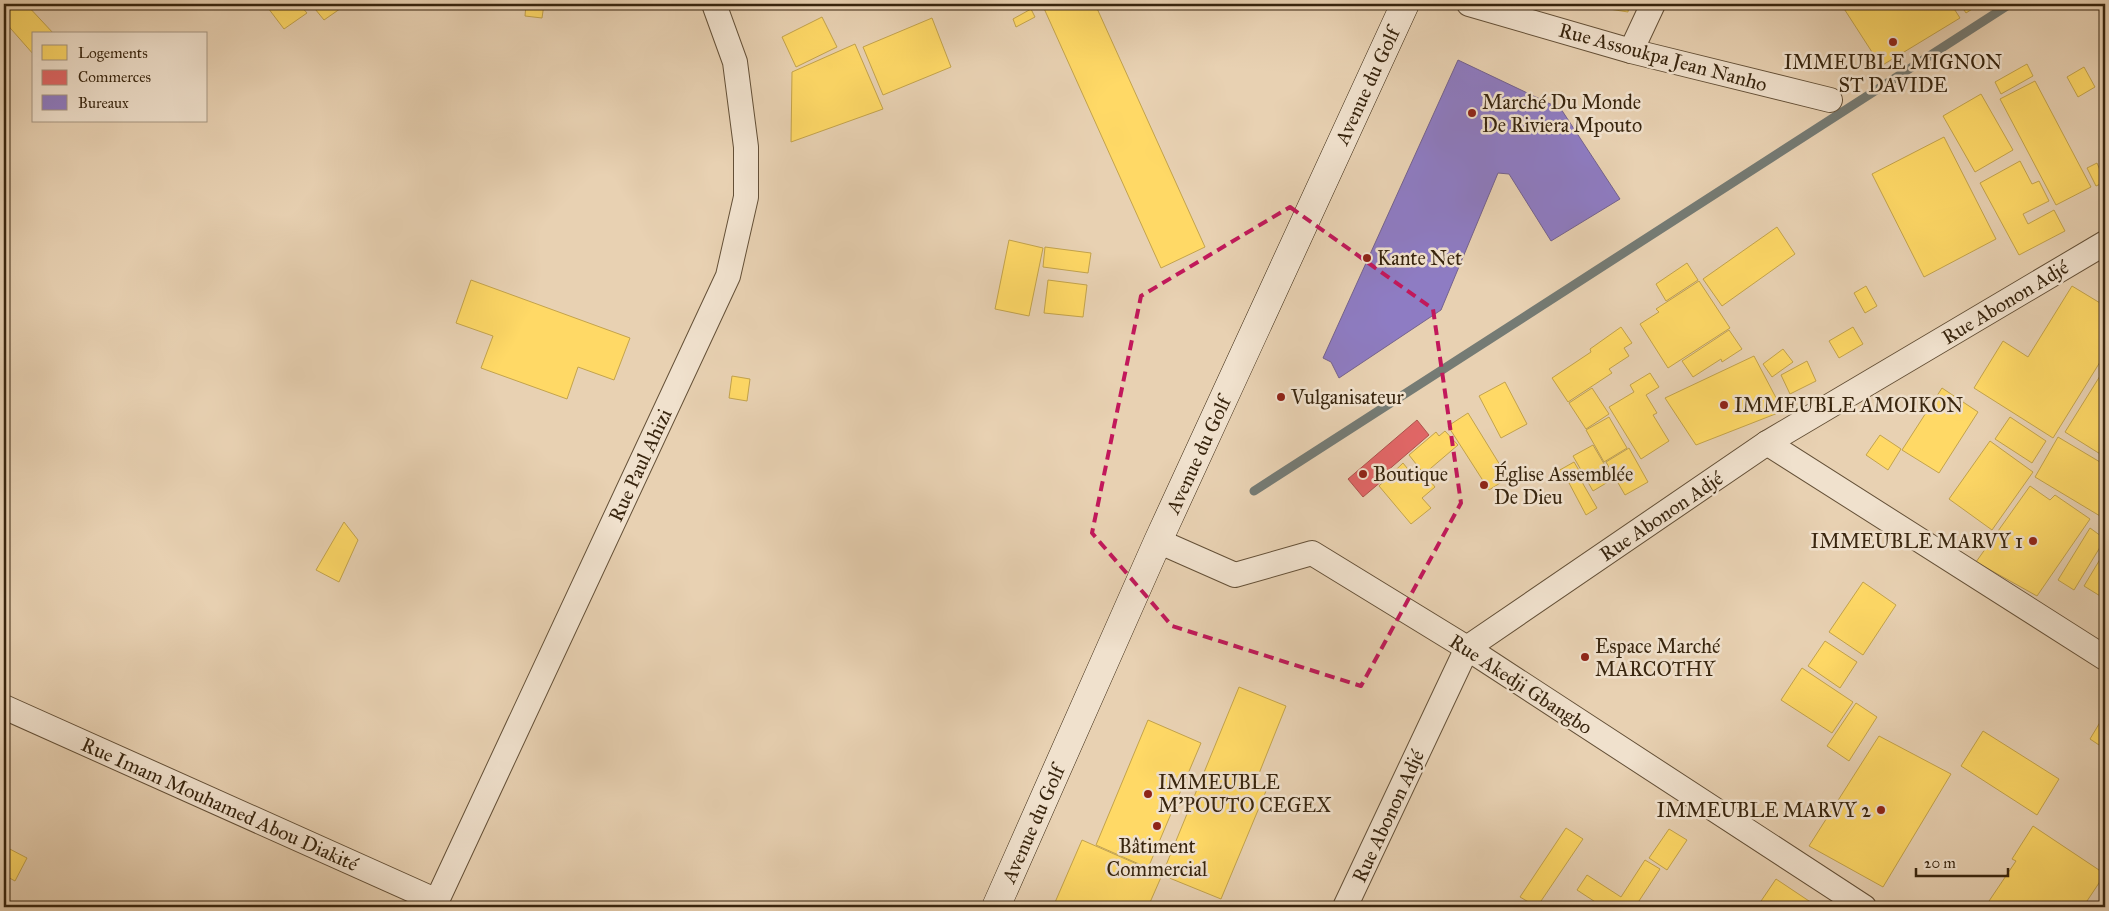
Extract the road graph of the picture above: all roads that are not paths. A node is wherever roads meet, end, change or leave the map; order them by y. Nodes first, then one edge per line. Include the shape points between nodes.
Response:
1 (714, 4) edge
2 (1405, 4) edge
3 (1469, 4) edge
4 (1653, 4) edge
5 (1631, 52) junction
6 (1830, 100) dead end
7 (2101, 251) edge
8 (1767, 443) junction
9 (1158, 541) junction
10 (1467, 648) junction
11 (2105, 658) edge
12 (4, 707) edge
13 (436, 904) edge
14 (996, 907) edge
15 (1345, 907) edge
16 (1864, 907) edge

1 - 13 street, Rue Paul Ahizi via 735,62 746,147 746,197 728,276
2 - 9 main road, Avenue du Golf
3 - 5 street, Rue Assoukpa Jean Nanho
4 - 5 street
5 - 6 street, Rue Assoukpa Jean Nanho
7 - 8 street, Rue Abonon Adjé
8 - 10 street, Rue Abonon Adjé
8 - 11 street
9 - 10 street, Rue Akedji Gbangbo via 1235,575 1312,553
9 - 14 main road, Avenue du Golf
10 - 15 street, Rue Abonon Adjé
10 - 16 street, Rue Akedji Gbangbo
12 - 13 street, Rue Imam Mouhamed Abou Diakité

